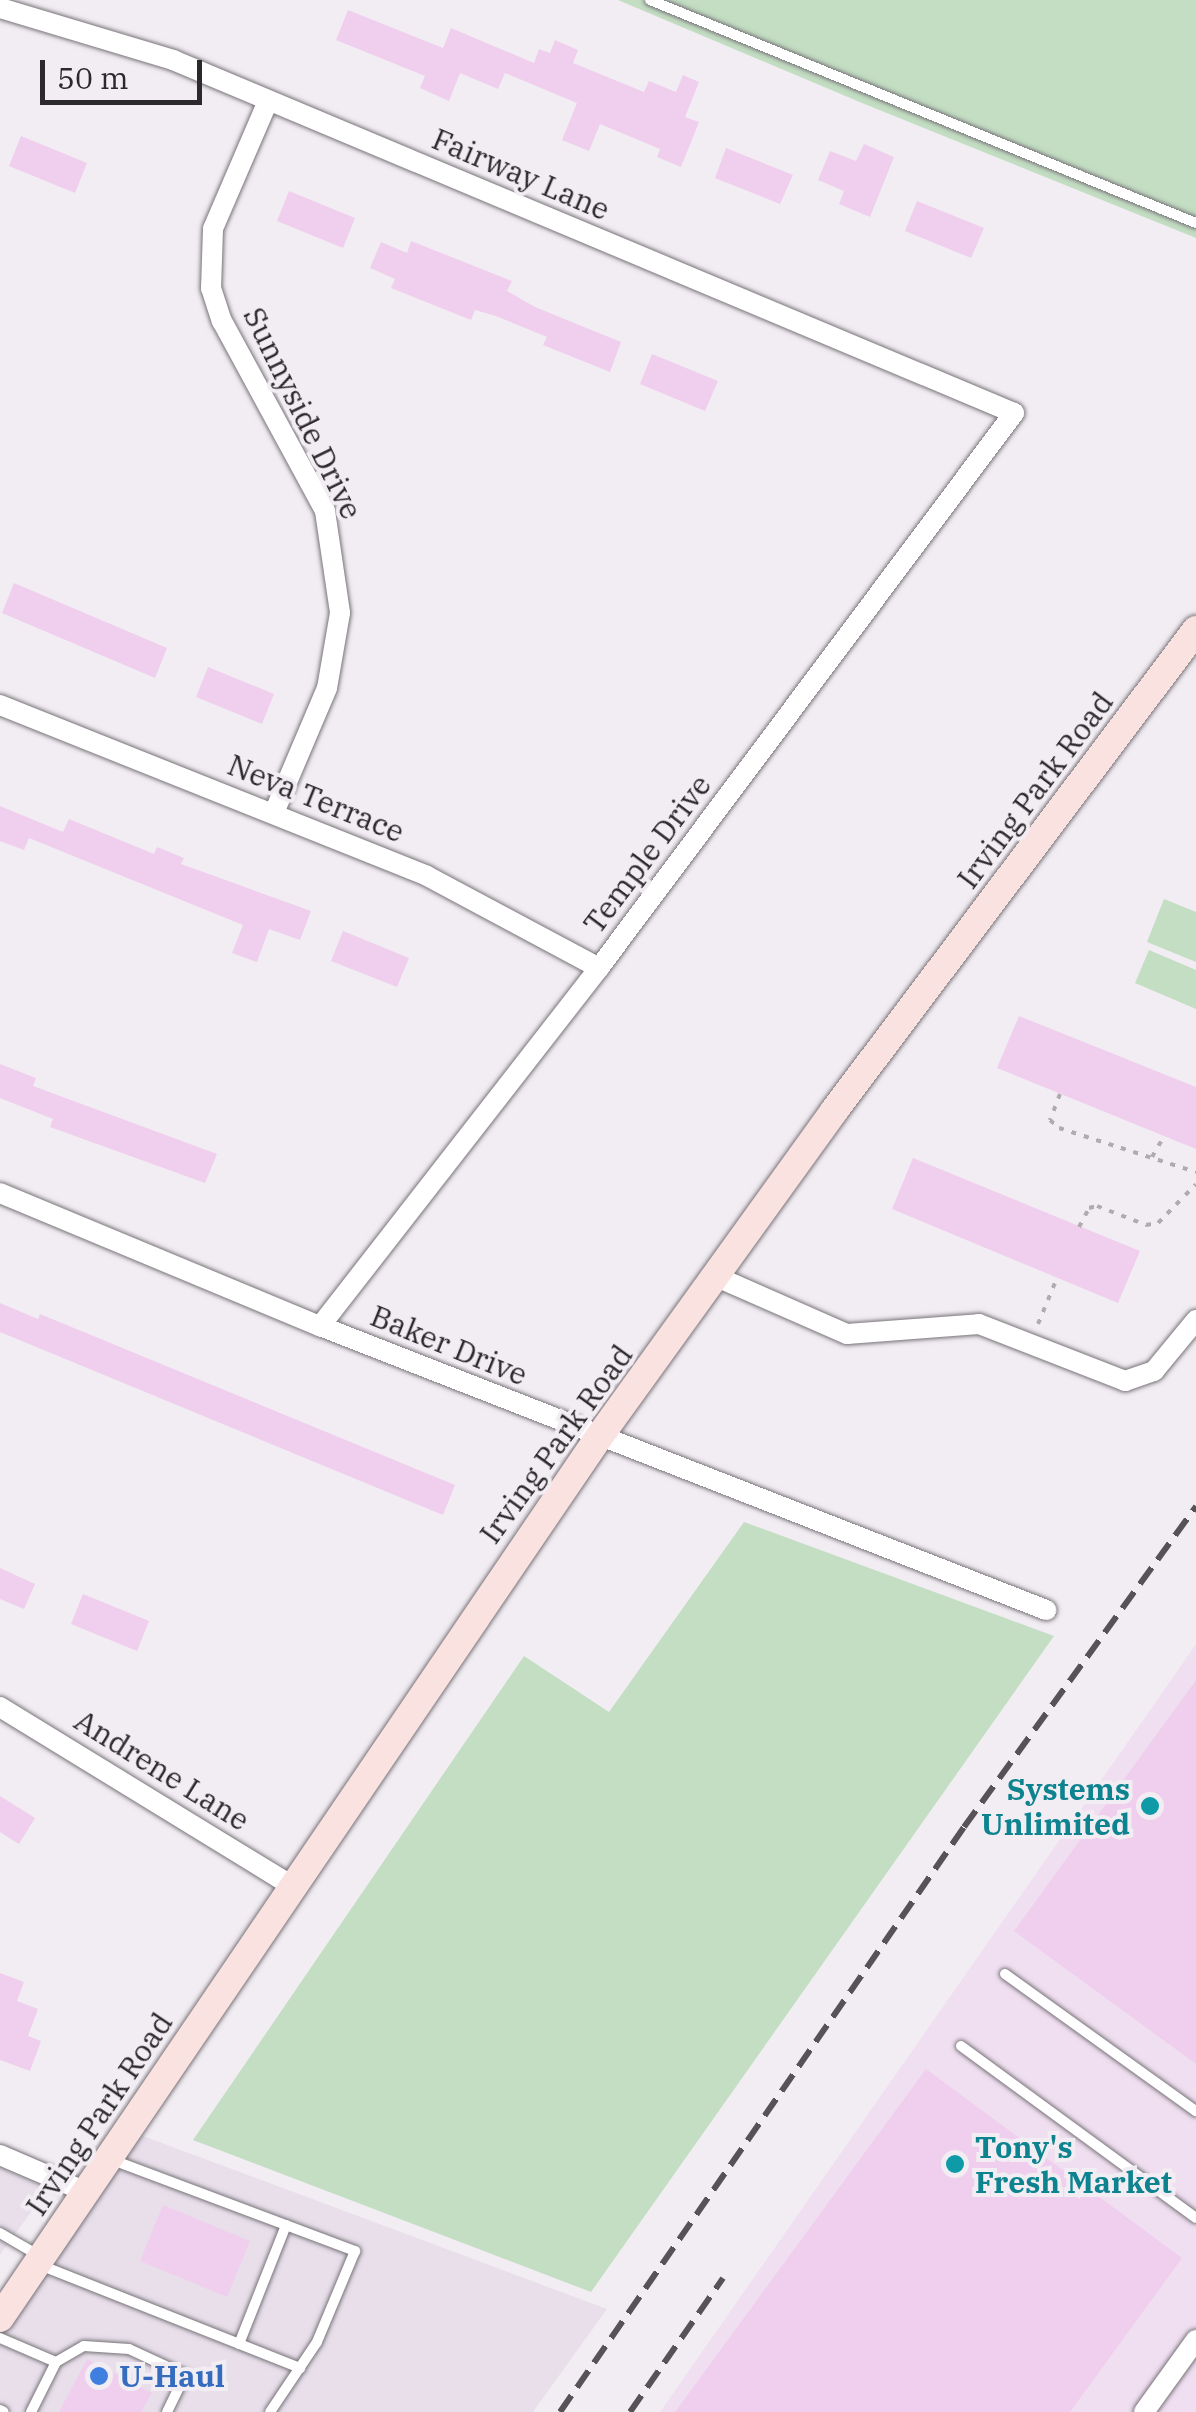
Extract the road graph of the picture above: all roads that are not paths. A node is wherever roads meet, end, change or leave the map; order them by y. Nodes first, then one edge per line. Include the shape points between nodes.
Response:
1 (650, 0) edge
2 (0, 8) edge
3 (268, 101) junction
4 (1196, 223) edge
5 (1014, 413) joint
6 (1196, 630) edge
7 (0, 705) edge
8 (274, 813) junction
9 (600, 968) junction
10 (0, 1194) edge
11 (718, 1277) junction
12 (1196, 1320) edge
13 (320, 1326) junction
14 (599, 1437) junction
15 (1046, 1610) dead end
16 (0, 1706) edge
17 (290, 1885) junction
18 (1005, 1974) dead end
19 (961, 2046) dead end
20 (1196, 2111) edge
21 (0, 2156) edge
22 (109, 2158) junction
23 (86, 2192) junction
24 (1196, 2218) edge
25 (286, 2226) junction
26 (0, 2233) edge
27 (39, 2260) junction
28 (0, 2318) edge
29 (0, 2338) edge
30 (1196, 2340) edge
31 (239, 2344) junction
32 (56, 2362) junction
33 (300, 2368) junction
34 (31, 2412) edge
35 (166, 2412) edge
36 (270, 2412) edge
37 (1144, 2412) edge

1 - 4 lane
2 - 3 street, Fairway Lane via 174,60
3 - 5 street, Fairway Lane
3 - 8 street, Sunnyside Drive via 213,229 212,288 222,320 325,511 340,613 327,688
5 - 9 street, Temple Drive
6 - 11 main road, Irving Park Road via 834,1111
7 - 8 street, Neva Terrace
8 - 9 street, Neva Terrace via 469,894
9 - 13 street, Temple Drive
10 - 13 street, Baker Drive
11 - 12 street via 860,1337 979,1324 1108,1377 1140,1379 1166,1359
11 - 14 main road, Irving Park Road
13 - 14 street, Baker Drive
14 - 15 street, Baker Drive
14 - 17 main road, Irving Park Road
16 - 17 street, Andrene Lane
17 - 22 main road, Irving Park Road
18 - 20 lane
19 - 24 lane
21 - 23 street
22 - 23 main road, Irving Park Road
22 - 25 lane
23 - 27 main road, Irving Park Road
25 - 31 lane
25 - 33 lane via 354,2252
26 - 27 lane
27 - 28 main road, Irving Park Road
27 - 31 lane
29 - 32 lane
30 - 37 street
31 - 33 lane
32 - 34 lane
32 - 35 lane via 84,2346 129,2349 185,2375
33 - 36 lane

